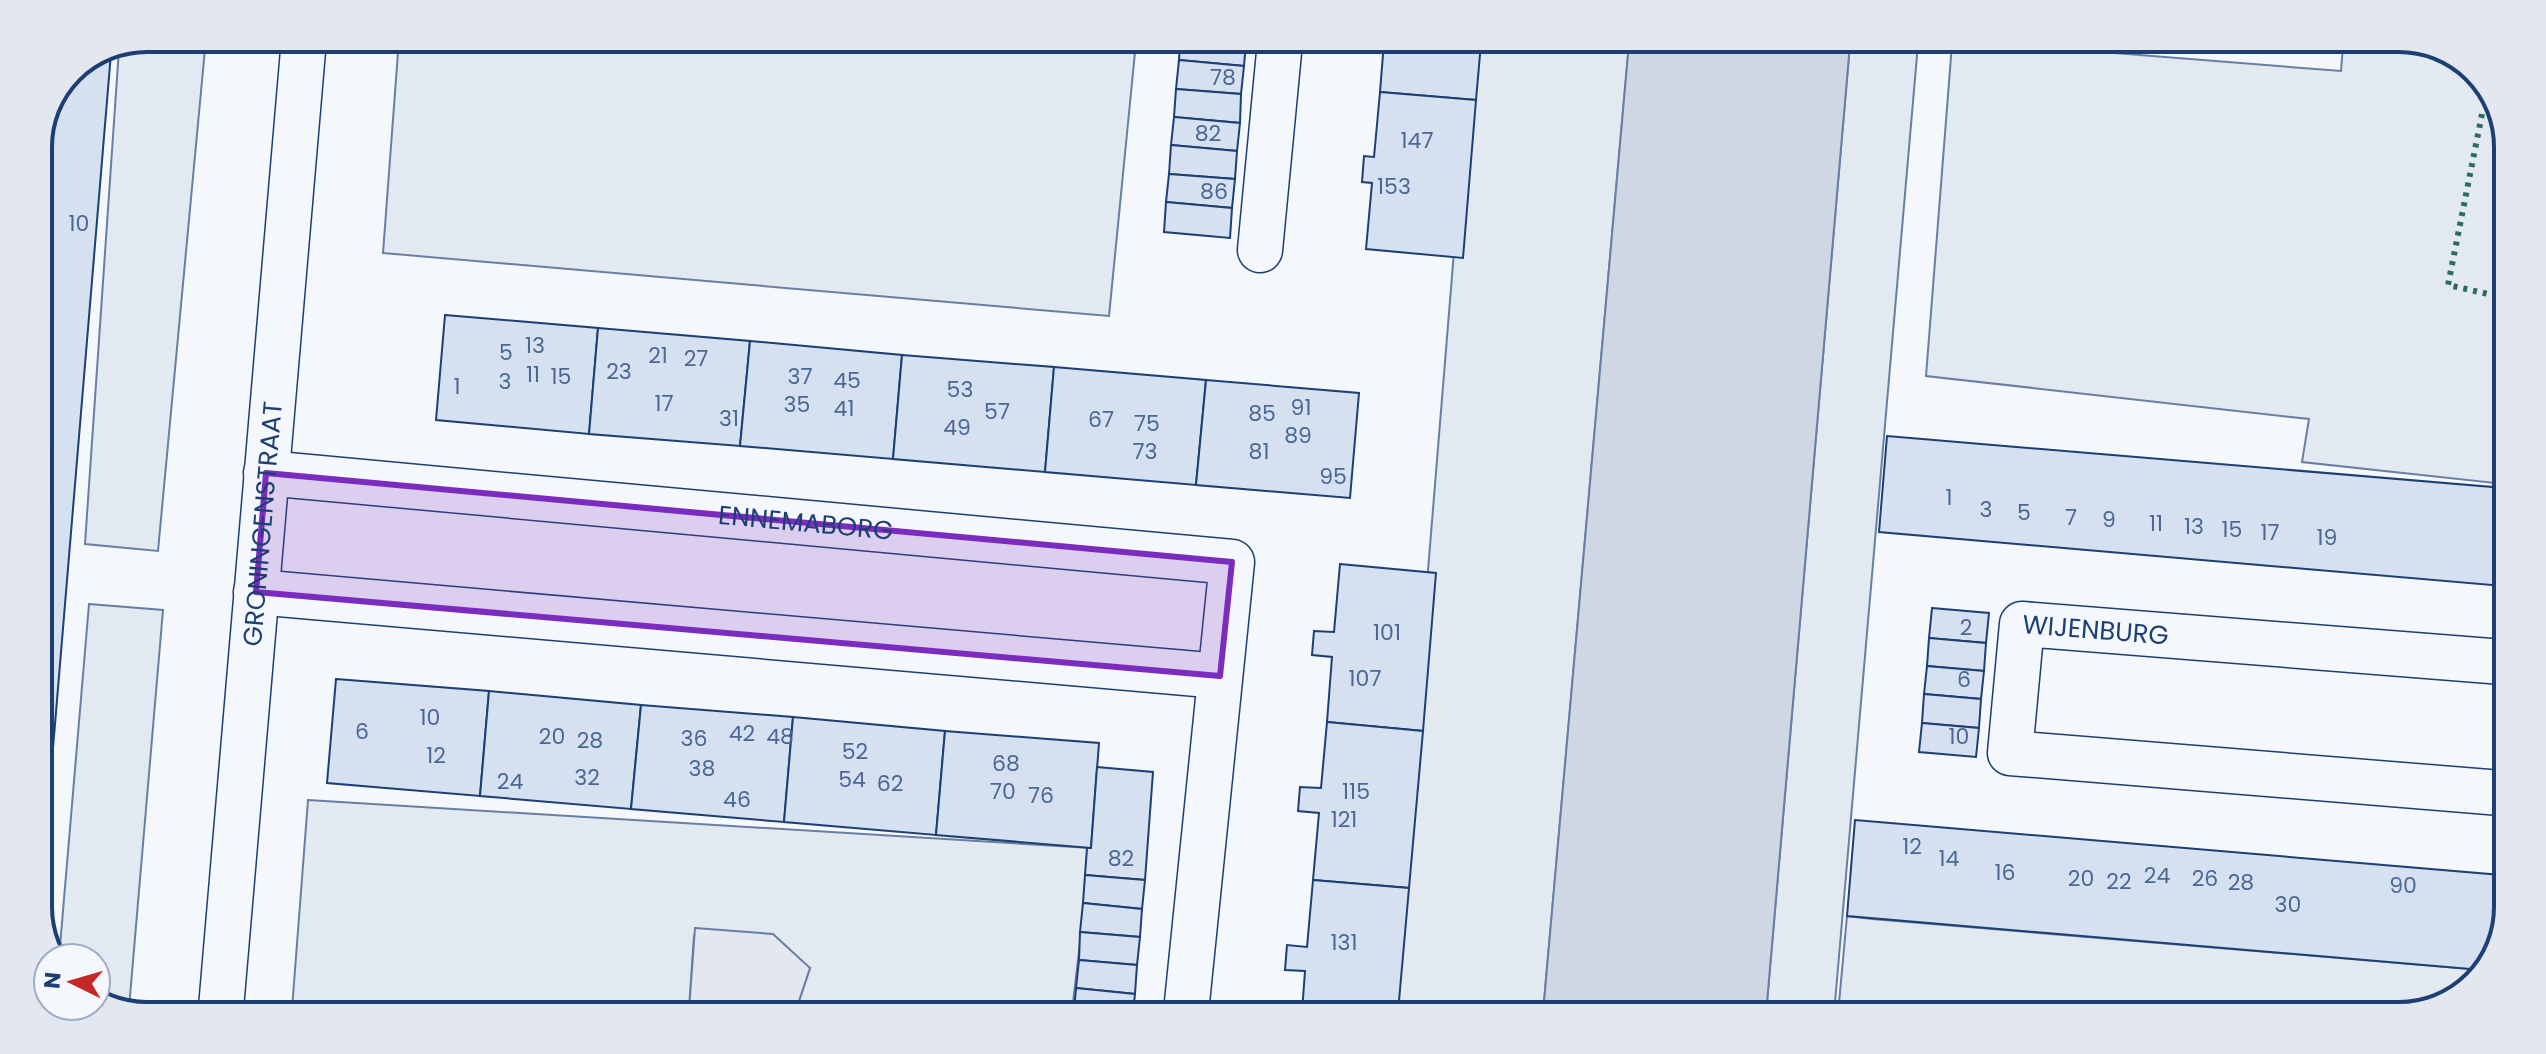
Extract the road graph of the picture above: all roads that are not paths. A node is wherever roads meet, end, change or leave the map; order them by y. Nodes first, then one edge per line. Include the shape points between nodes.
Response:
1 (303, 52) edge
2 (1279, 52) edge
3 (1260, 250) dead end
4 (266, 473) junction
5 (256, 592) junction
6 (2494, 661) edge
7 (1220, 676) junction
8 (2494, 792) edge
9 (222, 1002) edge
10 (1187, 1002) edge

1 - 4 street, GRONINGENSTRAAT
2 - 3 street
4 - 5 street, GRONINGENSTRAAT
4 - 7 street, ENNEMABORG via 1232,562
5 - 7 street
5 - 9 street, GRONINGENSTRAAT
6 - 8 street, WIJENBURG via 2022,624 2010,753
7 - 10 street, ENNEMABORG

